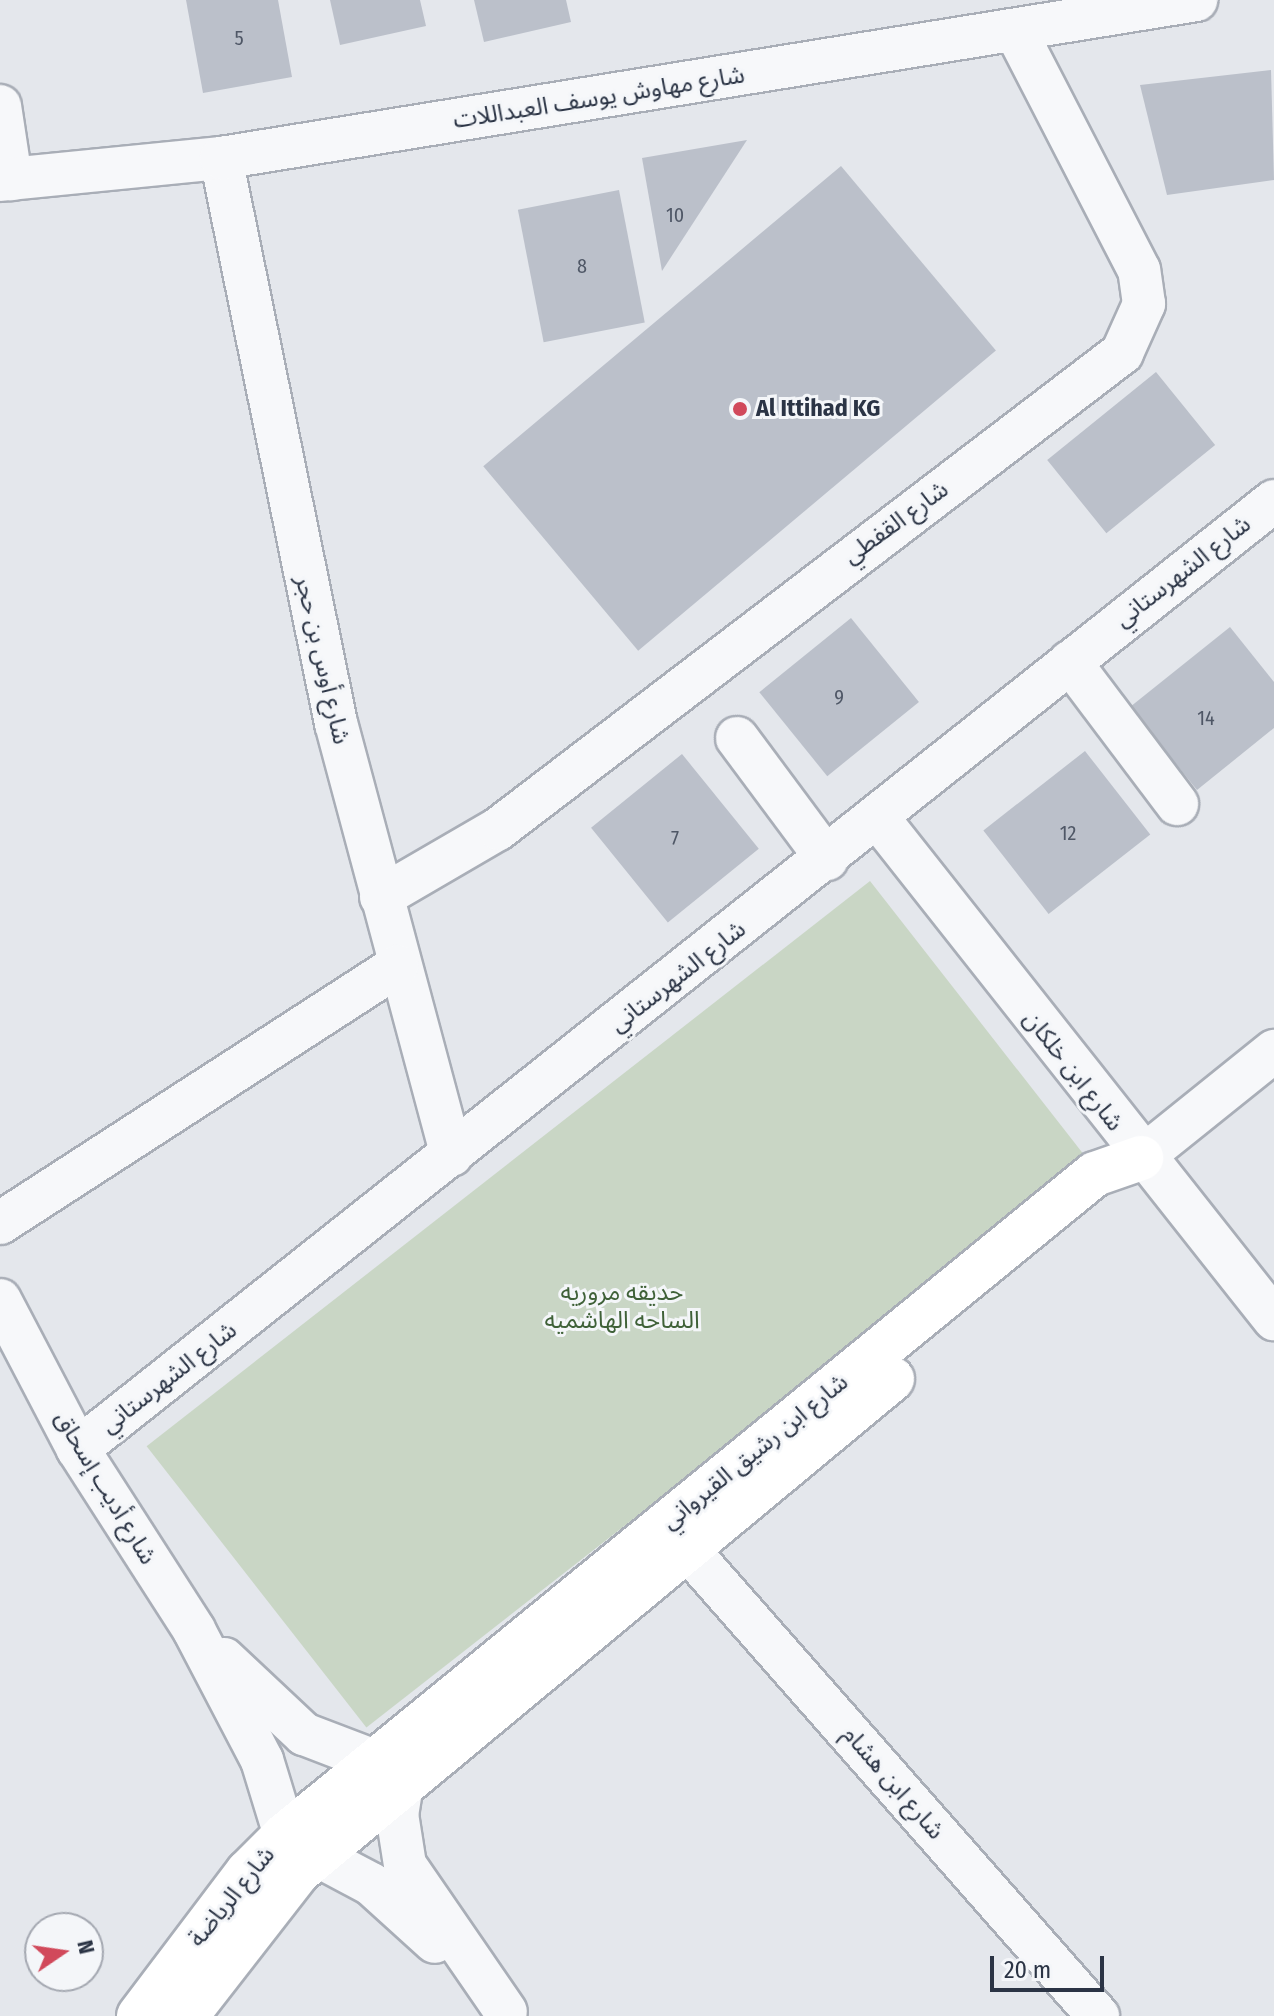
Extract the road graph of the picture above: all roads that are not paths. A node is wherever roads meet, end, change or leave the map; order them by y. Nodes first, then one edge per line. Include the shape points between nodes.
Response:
1 (1196, 0) edge
2 (1017, 34) junction
3 (0, 106) edge
4 (221, 158) junction
5 (6, 179) edge
6 (1274, 501) edge
7 (1070, 662) junction
8 (737, 738) dead end
9 (1177, 804) dead end
10 (878, 818) junction
11 (827, 859) junction
12 (381, 897) junction
13 (397, 966) junction
14 (1274, 1051) edge
15 (452, 1155) junction
16 (1141, 1158) junction
17 (0, 1223) edge
18 (0, 1300) edge
19 (1274, 1319) edge
20 (78, 1449) junction
21 (688, 1550) junction
22 (194, 1630) junction
23 (389, 1773) junction
24 (302, 1846) junction
25 (506, 2015) edge
26 (139, 2016) edge
27 (186, 2016) edge
28 (1098, 2016) edge

1 - 2 street, شارع مهاوش يوسف العبداللات
2 - 4 street, شارع مهاوش يوسف العبداللات
2 - 12 street, شارع القفطي via 1139,270 1144,304 1122,353 498,829
3 - 5 street
4 - 5 street, شارع مهاوش يوسف العبداللات
4 - 12 street, شارع أوس بن حجر via 294,536
6 - 7 street, شارع الشهرستاني
7 - 9 street
7 - 10 street, شارع الشهرستاني
8 - 11 street
10 - 11 street, شارع الشهرستاني
10 - 16 street, شارع ابن خلكان
11 - 15 street, شارع الشهرستاني
12 - 13 street, شارع أوس بن حجر
13 - 15 street, شارع أوس بن حجر
13 - 17 street
14 - 16 street, شارع ابن رشيق القيرواني
15 - 20 street, شارع الشهرستاني
16 - 19 street, شارع ابن خلكان
16 - 21 main road, شارع ابن رشيق القيرواني via 1122,1187
16 - 23 main road, شارع ابن رشيق القيرواني via 1095,1174
18 - 20 street, شارع أديب إسحاق
20 - 22 street, شارع أديب إسحاق
21 - 23 main road, شارع ابن رشيق القيرواني
21 - 28 street, شارع ابن هشام
22 - 23 street, شارع أديب إسحاق via 304,1734
22 - 24 street, شارع أديب إسحاق
23 - 24 main road, شارع الرياضة
23 - 25 street via 405,1865
24 - 25 street via 371,1884
24 - 26 main road, شارع الرياضة
24 - 27 main road, شارع الرياضة via 269,1904

